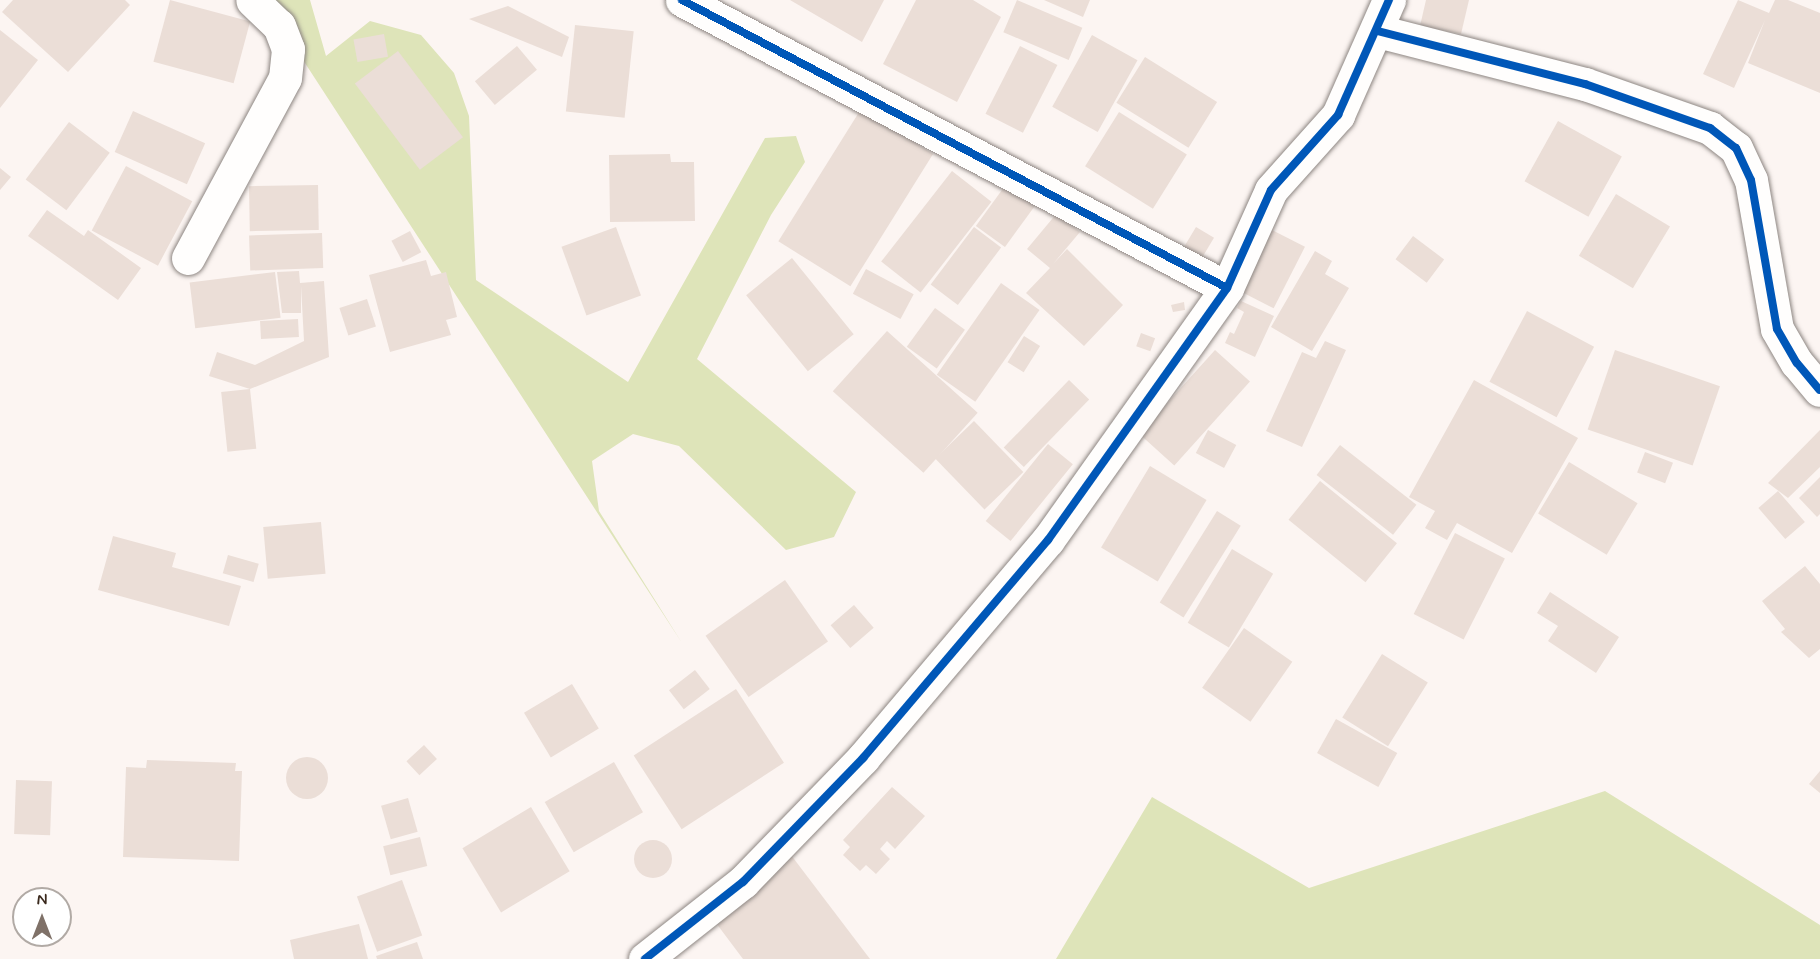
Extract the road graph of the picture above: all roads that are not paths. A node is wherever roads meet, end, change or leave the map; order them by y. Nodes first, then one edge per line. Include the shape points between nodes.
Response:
1 (252, 0) edge
2 (682, 0) edge
3 (1389, 0) edge
4 (1378, 31) junction
5 (188, 258) dead end
6 (1227, 288) junction
7 (1820, 390) edge
8 (645, 959) edge

1 - 5 street via 279,26 288,50 285,78
2 - 6 street
3 - 4 street
4 - 6 street via 1338,115 1271,190
4 - 7 street via 1585,84 1710,128 1736,148 1751,180 1777,329 1797,363
6 - 8 street via 1048,540 863,758 743,882

